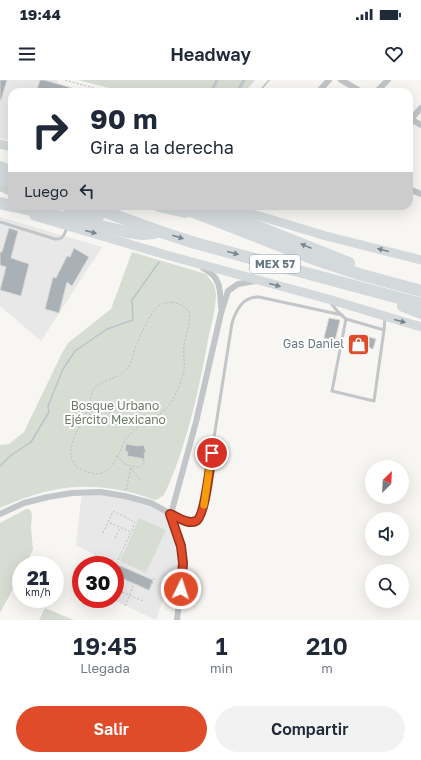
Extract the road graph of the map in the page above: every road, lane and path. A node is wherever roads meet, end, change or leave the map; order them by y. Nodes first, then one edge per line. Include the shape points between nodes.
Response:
1 (65, 80) edge
2 (329, 80) edge
3 (341, 80) edge
4 (388, 80) edge
5 (94, 88) edge
6 (322, 88) edge
7 (355, 88) edge
8 (380, 88) edge
9 (421, 108) edge
10 (413, 115) edge
11 (19, 210) edge
12 (30, 210) edge
13 (64, 210) edge
14 (78, 210) edge
15 (99, 210) edge
16 (194, 210) edge
17 (203, 210) edge
18 (221, 213) edge
19 (0, 222) edge
20 (68, 226) junction
21 (141, 230) junction
22 (161, 232) junction
23 (421, 260) edge
24 (195, 263) junction
25 (259, 281) junction
26 (356, 286) junction
27 (421, 290) edge
28 (328, 299) junction
29 (421, 304) edge
30 (221, 313) junction
31 (421, 313) edge
32 (342, 315) junction
33 (386, 317) junction
34 (346, 319) junction
35 (421, 326) edge
36 (384, 330) junction
37 (117, 455) junction
38 (144, 457) dead end
39 (131, 467) junction
40 (141, 481) dead end
41 (125, 496) junction
42 (0, 514) edge
43 (170, 514) junction
44 (108, 522) junction
45 (120, 527) junction
46 (131, 532) junction
47 (103, 533) dead end
48 (115, 538) dead end
49 (120, 556) edge
50 (155, 577) dead end
51 (124, 580) edge
52 (134, 584) junction
53 (124, 593) edge
54 (129, 595) junction
55 (143, 601) dead end
56 (125, 606) dead end
57 (177, 620) edge

1 - 5 path
2 - 6 street
3 - 7 street
4 - 8 street
9 - 10 street
11 - 20 main road
12 - 22 highway via 126,232
13 - 21 highway via 118,227
14 - 21 highway
15 - 22 highway, MEX 57
16 - 18 highway
17 - 18 highway, MEX 57
23 -> 18 main road
27 -> 18 highway, MEX 57 via 314,259
19 - 20 lane via 59,239 64,236
20 -> 24 main road
21 - 22 highway
22 -> 26 highway, MEX 57
24 - 25 main road
24 - 30 street via 210,271 219,284
25 -> 28 main road
25 - 30 street via 238,284 228,291
26 - 29 highway, MEX 57
26 - 31 highway
28 - 32 lane
28 - 33 main road
30 - 43 street via 196,422
32 - 34 lane
32 - 43 lane via 255,297 238,307 232,323 202,514 199,520 189,522
33 -> 35 main road
33 - 36 lane
34 - 36 lane
34 - 36 lane via 332,391 374,401
37 - 37 path via 108,471 100,474 80,470 71,458 73,440 95,387 118,377 126,370 143,329 155,309 161,304 172,302 182,305 189,311 190,318 184,345 184,370 177,391 168,407 130,434
37 - 39 path via 123,463
38 - 39 path via 144,464 141,467
39 - 40 path
39 - 41 path
41 - 42 street via 100,492 72,493 24,503
41 - 43 street via 151,503
43 - 57 street via 181,546 183,563
44 - 45 path
44 - 46 path via 113,511 135,522
44 - 47 path
45 - 46 path
45 - 48 path
46 - 49 path
50 - 52 path via 149,590
51 - 52 path
52 - 54 path
53 - 54 path
54 - 55 path
54 - 56 path

